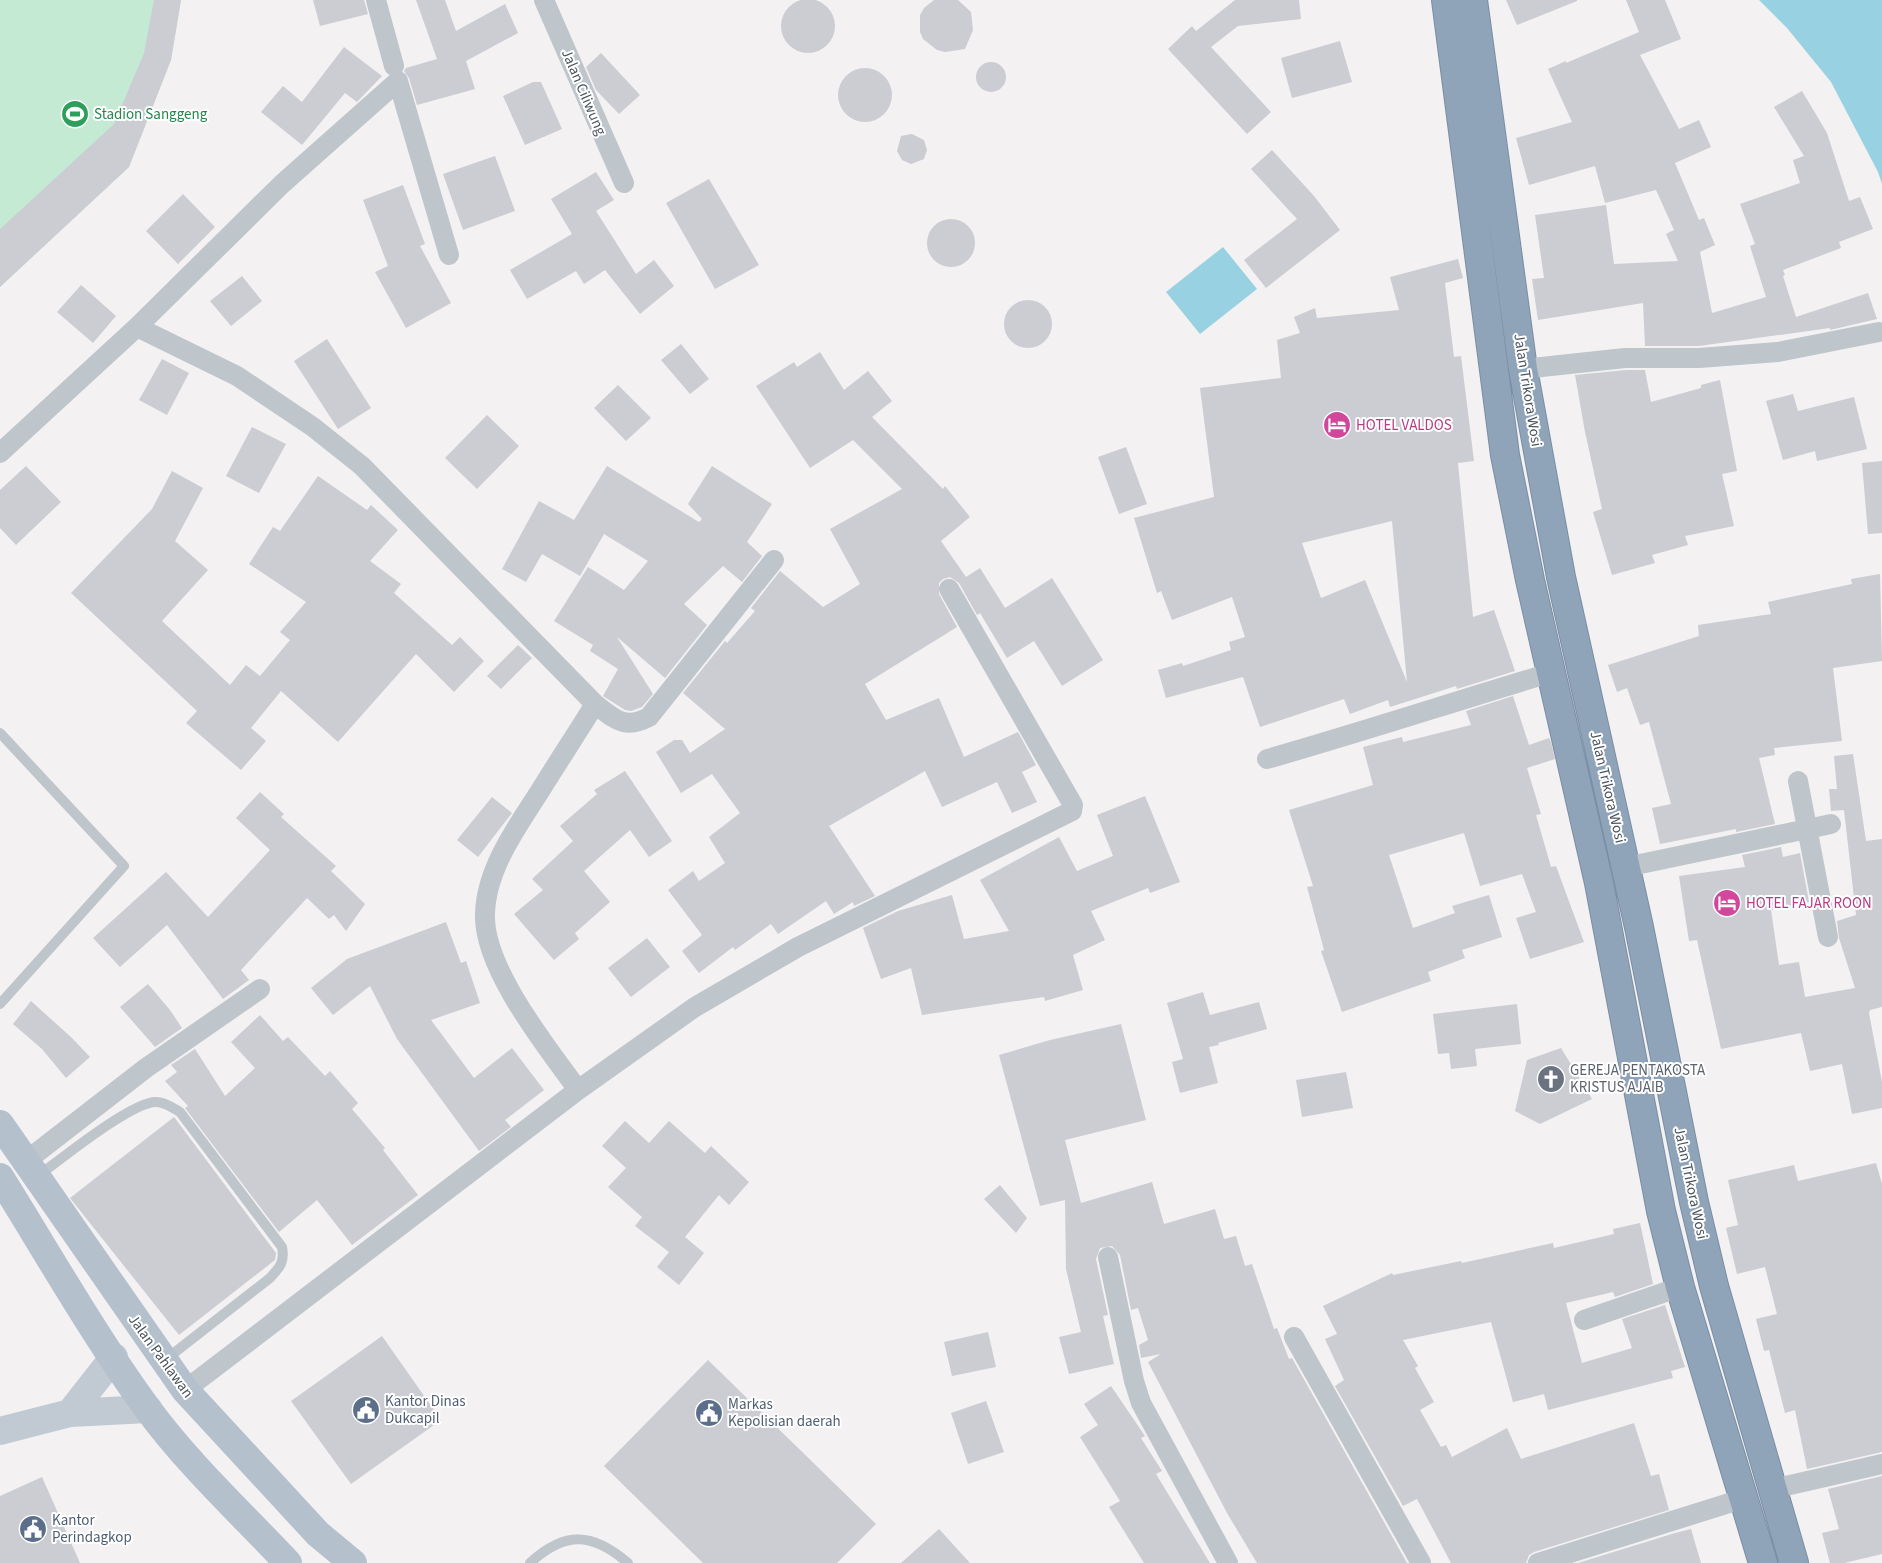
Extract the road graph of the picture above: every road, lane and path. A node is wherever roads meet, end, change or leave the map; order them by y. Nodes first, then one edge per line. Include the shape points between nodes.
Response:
1 (376, 0) edge
2 (544, 0) edge
3 (1446, 0) edge
4 (1473, 0) edge
5 (394, 66) dead end
6 (624, 184) dead end
7 (449, 255) dead end
8 (138, 327) junction
9 (1879, 332) dead end
10 (1523, 369) junction
11 (0, 454) edge
12 (774, 560) dead end
13 (949, 589) dead end
14 (1550, 673) junction
15 (595, 704) junction
16 (0, 733) edge
17 (1267, 759) dead end
18 (1798, 781) dead end
19 (1831, 824) dead end
20 (1807, 829) junction
21 (1626, 867) junction
22 (1640, 927) junction
23 (1609, 933) junction
24 (1828, 936) dead end
25 (260, 989) dead end
26 (0, 1004) edge
27 (578, 1090) junction
28 (0, 1124) edge
29 (31, 1169) junction
30 (0, 1177) edge
31 (1108, 1257) dead end
32 (96, 1264) junction
33 (65, 1283) junction
34 (1680, 1287) junction
35 (1584, 1320) dead end
36 (1294, 1337) dead end
37 (114, 1357) junction
38 (163, 1361) junction
39 (185, 1390) junction
40 (148, 1409) junction
41 (70, 1413) junction
42 (0, 1431) edge
43 (1882, 1464) edge
44 (1772, 1489) junction
45 (1742, 1499) junction
46 (288, 1563) edge
47 (353, 1563) edge
48 (530, 1563) edge
49 (628, 1563) edge
50 (1228, 1563) edge
51 (1421, 1563) edge
52 (1538, 1563) edge
53 (1763, 1563) edge
54 (1794, 1563) edge

1 - 5 street
2 - 6 street, Jalan Ciliwung
3 - 14 highway, Jalan Trikora Wosi via 1505,455
4 - 10 highway, Jalan Trikora Wosi
7 - 8 street via 398,81 282,184
8 - 11 street
8 - 15 street via 237,376 313,427 362,466
9 - 10 street via 1778,352 1699,358 1625,358
10 - 21 highway, Jalan Trikora Wosi via 1561,577
12 - 15 street via 649,717 638,723 624,724
13 - 27 street via 1073,805 1072,811 798,947 695,1007
14 - 17 street
14 - 23 highway, Jalan Trikora Wosi
15 - 27 street via 502,852 485,914 496,963 520,1007
16 - 26 lane via 124,866
18 - 20 street
19 - 20 street
20 - 21 street
20 - 24 street
21 - 22 highway, Jalan Trikora Wosi
22 - 23 highway
22 - 44 highway, Jalan Trikora Wosi via 1694,1202 1714,1286
23 - 34 highway, Jalan Trikora Wosi via 1661,1211
25 - 29 street via 146,1068
27 - 39 street
28 - 29 main road, Jalan Pahlawan
29 - 32 main road, Jalan Pahlawan
29 - 38 lane via 131,1110 155,1102 168,1105 180,1112 282,1247 284,1258 270,1278
30 - 33 main road
31 - 50 street via 1141,1403
32 - 33 main road
32 - 38 main road, Jalan Pahlawan
33 - 37 main road
34 - 35 street
34 - 45 highway, Jalan Trikora Wosi
36 - 51 street
37 - 40 main road
37 - 41 main road
38 - 39 main road, Jalan Pahlawan
39 - 47 main road, Jalan Pahlawan via 318,1534
40 - 41 main road
40 - 46 main road via 199,1469
41 - 42 main road
43 - 44 street
44 - 54 highway, Jalan Trikora Wosi
45 - 52 street
45 - 53 highway, Jalan Trikora Wosi
48 - 49 lane via 559,1541 578,1538 617,1553

